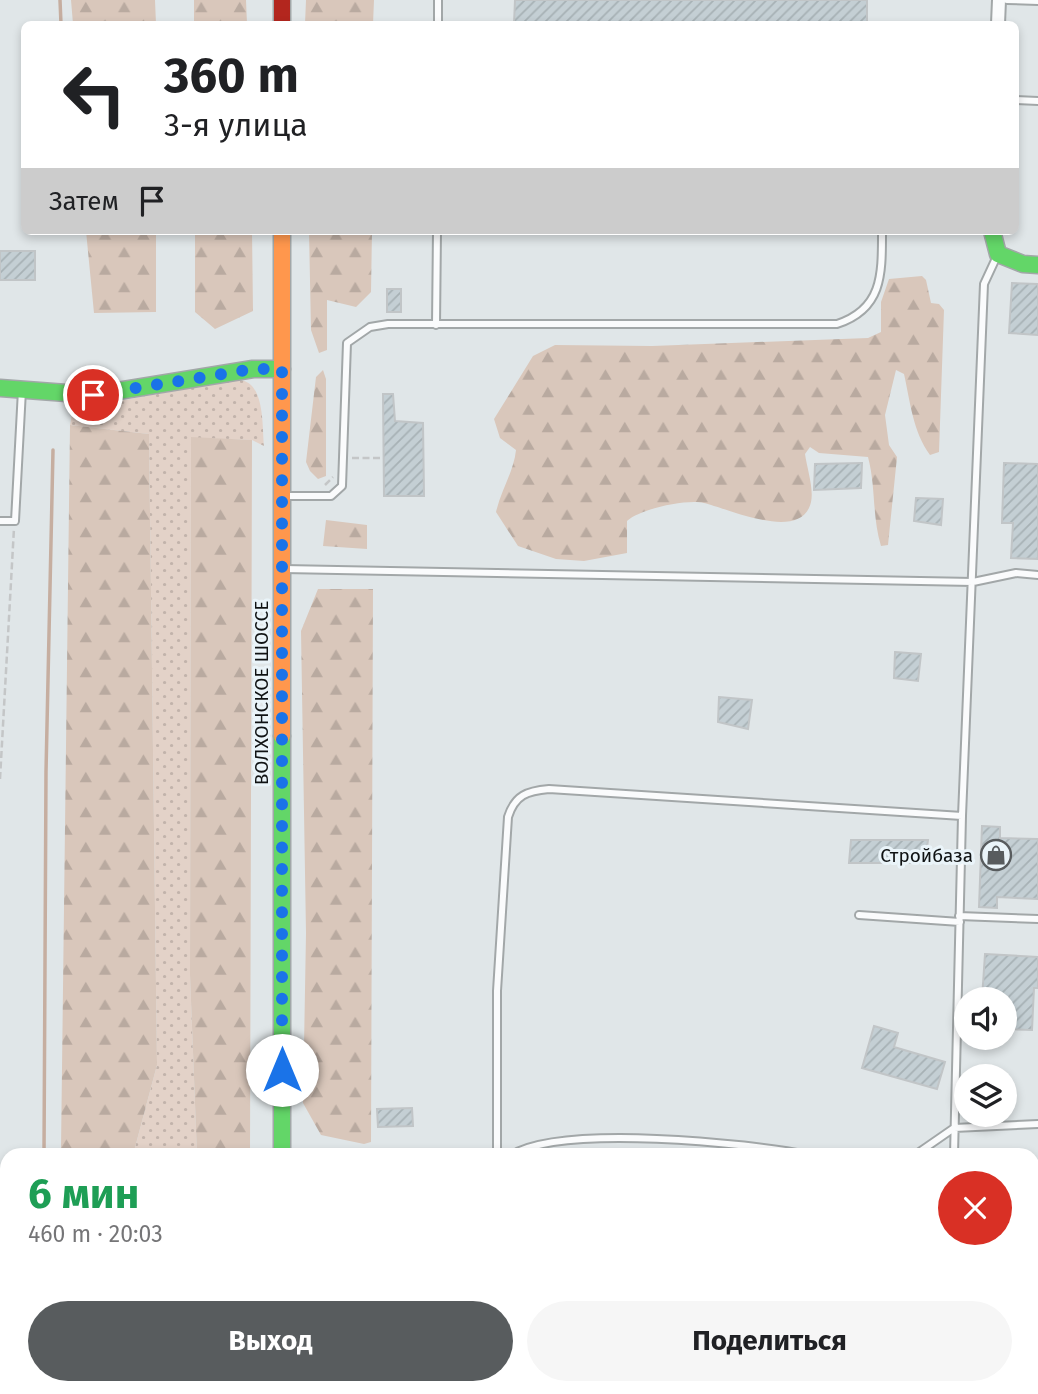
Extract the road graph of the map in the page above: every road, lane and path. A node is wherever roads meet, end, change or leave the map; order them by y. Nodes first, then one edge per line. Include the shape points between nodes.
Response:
1 (282, 0) edge
2 (438, 0) edge
3 (999, 0) edge
4 (1007, 0) edge
5 (1038, 1) edge
6 (282, 21) edge
7 (438, 21) edge
8 (998, 21) edge
9 (1019, 100) edge
10 (1038, 101) edge
11 (282, 235) edge
12 (437, 235) edge
13 (882, 235) edge
14 (993, 235) edge
15 (998, 254) junction
16 (1038, 265) edge
17 (436, 325) junction
18 (282, 369) junction
19 (0, 388) edge
20 (22, 388) junction
21 (282, 496) junction
22 (0, 521) edge
23 (15, 521) junction
24 (282, 569) junction
25 (1038, 575) edge
26 (973, 582) junction
27 (0, 779) edge
28 (962, 816) junction
29 (859, 915) dead end
30 (960, 919) junction
31 (1038, 919) edge
32 (1038, 1124) edge
33 (954, 1128) junction
34 (282, 1148) edge
35 (497, 1148) edge
36 (536, 1148) edge
37 (775, 1148) edge
38 (925, 1148) edge
39 (954, 1148) edge

1 - 6 main road
2 - 7 lane
3 - 8 street
4 - 5 lane
9 - 10 lane
11 - 18 main road, ВОЛХОНСКОЕ ШОССЕ
12 - 17 lane
13 - 17 lane via 874,298 865,312 837,324
14 - 15 main road
15 - 16 main road
15 - 26 lane via 984,284
17 - 21 lane via 370,327 347,343 342,486 331,496
18 - 20 main road via 253,369 93,395
18 - 21 main road, ВОЛХОНСКОЕ ШОССЕ
19 - 20 main road
20 - 23 lane
21 - 24 main road, ВОЛХОНСКОЕ ШОССЕ
22 - 23 lane
23 - 27 path
24 - 26 lane
24 - 34 main road, ВОЛХОНСКОЕ ШОССЕ
25 - 26 lane via 1017,573
26 - 28 lane
28 - 30 lane
28 - 35 lane via 549,789 519,796 508,817 497,991
29 - 30 lane
30 - 31 lane
30 - 33 lane
32 - 33 lane
33 - 38 lane
33 - 39 lane
36 - 37 lane via 611,1137

